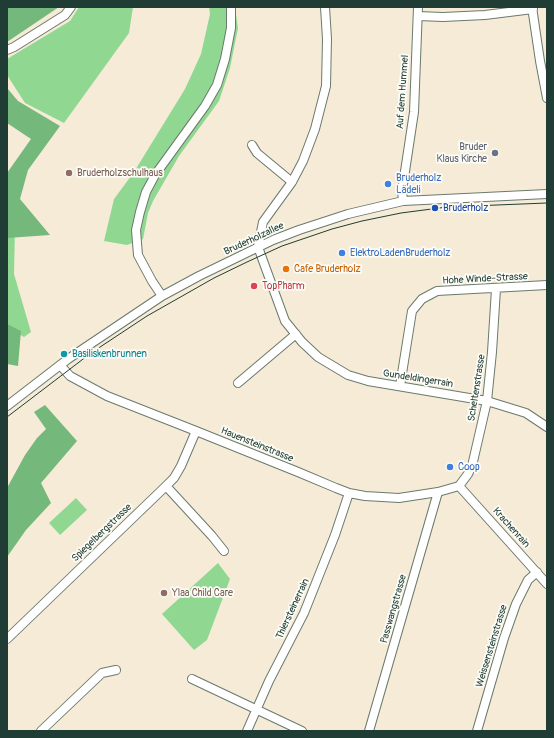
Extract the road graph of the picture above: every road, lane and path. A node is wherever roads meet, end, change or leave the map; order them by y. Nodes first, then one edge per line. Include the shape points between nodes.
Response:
1 (71, 7) edge
2 (231, 7) edge
3 (324, 7) edge
4 (418, 7) edge
5 (533, 8) edge
6 (418, 16) junction
7 (7, 50) edge
8 (547, 98) edge
9 (252, 145) dead end
10 (292, 182) junction
11 (547, 194) edge
12 (403, 201) junction
13 (258, 247) junction
14 (547, 285) edge
15 (496, 288) junction
16 (162, 296) junction
17 (296, 334) junction
18 (60, 365) junction
19 (238, 383) dead end
20 (400, 386) junction
21 (487, 401) junction
22 (7, 406) edge
23 (547, 427) edge
24 (196, 431) junction
25 (166, 486) junction
26 (458, 486) junction
27 (349, 492) junction
28 (438, 492) junction
29 (224, 551) dead end
30 (537, 572) junction
31 (547, 584) edge
32 (7, 639) edge
33 (116, 670) dead end
34 (192, 679) dead end
35 (257, 710) junction
36 (42, 731) edge
37 (247, 731) edge
38 (302, 731) edge
39 (369, 731) edge
40 (477, 731) edge

1 - 7 street via 65,15
2 - 16 street via 227,51 217,85 205,106 155,175 140,212 136,230 138,255
3 - 10 street via 327,39 326,86 315,129
4 - 6 street, Auf dem Hummel
5 - 6 street via 486,15
5 - 8 street
6 - 12 street, Auf dem Hummel via 414,112 402,191
9 - 10 street
10 - 13 street via 263,222
11 - 12 street, Bruderholzallee
12 - 13 street, Bruderholzallee via 341,216
13 - 16 street, Bruderholzallee
13 - 17 street, Gundeldingerrain via 285,321
14 - 15 street, Hohe Winde-Strasse
15 - 20 street, Hohe Winde-Strasse via 437,291 422,299 412,311
15 - 21 street, Scheltenstrasse
16 - 18 street, Bruderholzallee
17 - 19 street
17 - 20 street, Gundeldingerrain via 318,357 348,374 368,381
18 - 22 street, Bruderholzallee
18 - 24 street, Hauensteinstrasse via 70,376 107,396
20 - 21 street, Gundeldingerrain
21 - 23 street, Gundeldingerrain via 526,413
21 - 26 street, Scheltenstrasse via 472,466
24 - 25 street, Spiegelbergstrasse via 181,466
24 - 27 street, Hauensteinstrasse
25 - 29 street
25 - 32 street, Spiegelbergstrasse
26 - 28 street, Hauensteinstrasse
26 - 30 street, Krachenrain
27 - 28 street, Hauensteinstrasse via 365,496 399,498
27 - 35 street, Thiersteinerrain via 307,606
28 - 39 street, Passwangstrasse
30 - 31 street, Krachenrain
30 - 40 street, Weissensteinstrasse via 528,580 516,604
33 - 36 street via 102,674
34 - 35 street
35 - 37 street, Thiersteinerrain
35 - 38 street

